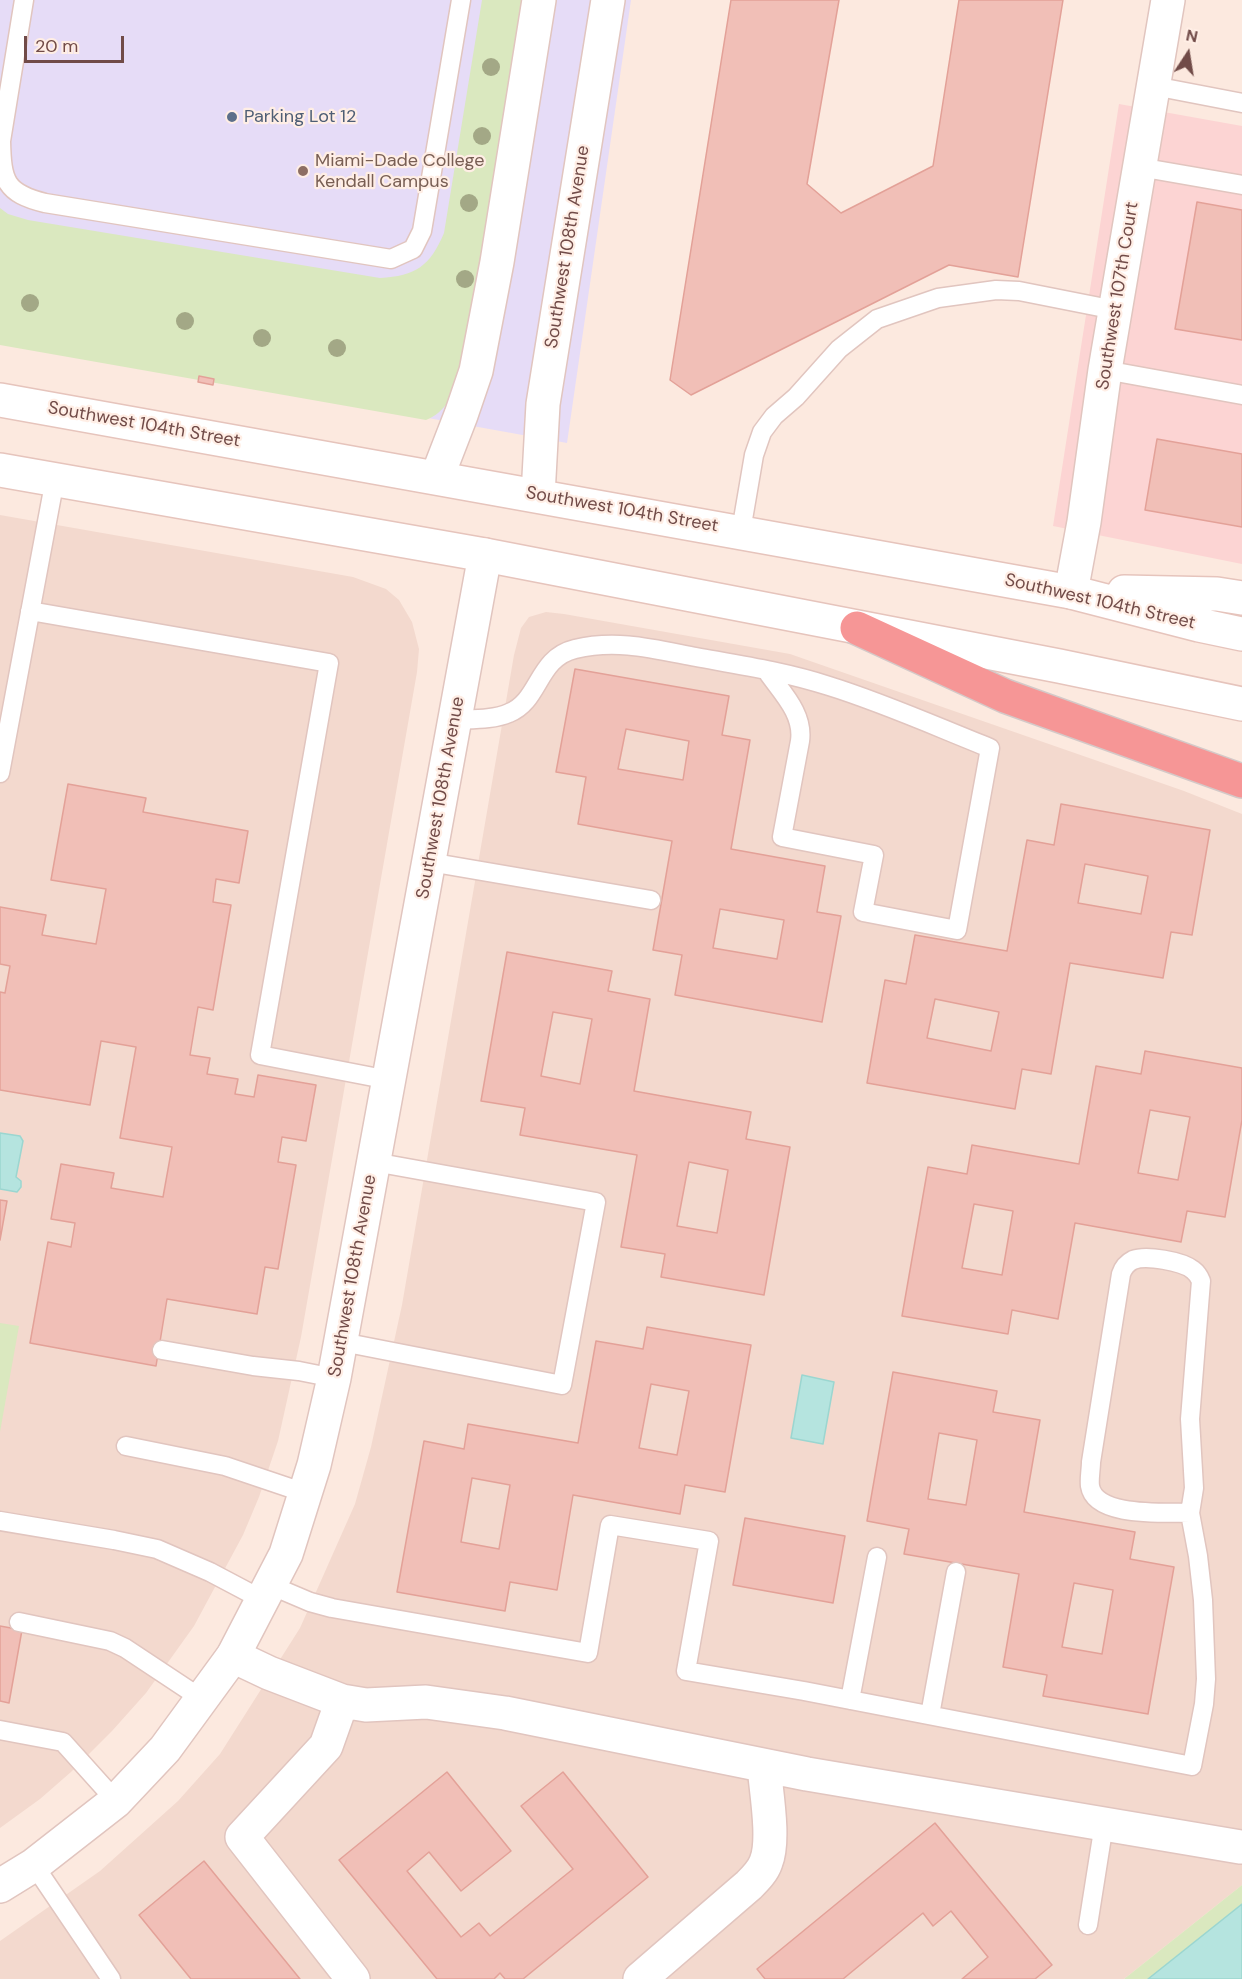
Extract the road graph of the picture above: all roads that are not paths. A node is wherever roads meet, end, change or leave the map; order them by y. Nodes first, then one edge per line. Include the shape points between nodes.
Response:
1 (24, 0) edge
2 (461, 0) edge
3 (539, 0) edge
4 (608, 0) edge
5 (1168, 0) edge
6 (1154, 86) junction
7 (1242, 103) edge
8 (1140, 167) junction
9 (1242, 185) edge
10 (1115, 310) junction
11 (1105, 370) junction
12 (1242, 395) edge
13 (0, 400) edge
14 (0, 470) edge
15 (436, 477) junction
16 (54, 479) junction
17 (538, 495) junction
18 (741, 531) junction
19 (484, 555) junction
20 (1071, 592) junction
21 (1242, 598) edge
22 (30, 611) junction
23 (857, 628) junction
24 (1242, 634) edge
25 (766, 670) junction
26 (1242, 704) edge
27 (455, 720) junction
28 (0, 773) edge
29 (1242, 781) edge
30 (429, 862) junction
31 (651, 900) dead end
32 (389, 1080) junction
33 (374, 1162) junction
34 (342, 1342) junction
35 (162, 1350) dead end
36 (334, 1378) junction
37 (126, 1446) dead end
38 (306, 1493) junction
39 (1190, 1512) junction
40 (0, 1521) edge
41 (877, 1557) dead end
42 (956, 1572) dead end
43 (266, 1592) junction
44 (19, 1622) dead end
45 (232, 1656) junction
46 (202, 1699) junction
47 (850, 1700) junction
48 (342, 1701) junction
49 (930, 1715) junction
50 (0, 1730) edge
51 (764, 1766) junction
52 (116, 1801) junction
53 (1104, 1824) junction
54 (1240, 1847) dead end
55 (34, 1865) junction
56 (0, 1886) edge
57 (1088, 1925) dead end
58 (111, 1979) edge
59 (353, 1979) edge
60 (640, 1979) edge

1 - 2 lane via 1,141 7,184 24,198 391,259 413,249 422,231
3 - 15 street via 476,371
4 - 17 street, Southwest 108th Avenue via 543,404
5 - 6 street, Southwest 107th Court
6 - 7 lane
6 - 8 street, Southwest 107th Court
8 - 9 lane
8 - 10 street, Southwest 107th Court
10 - 11 street, Southwest 107th Court
10 - 18 lane via 996,290 938,298 877,319 839,349 762,432
11 - 12 lane
11 - 20 street, Southwest 107th Court
13 - 15 street, Southwest 104th Street
14 - 16 street
15 - 17 street, Southwest 104th Street
16 - 19 street
16 - 22 lane
17 - 18 street, Southwest 104th Street
18 - 20 street, Southwest 104th Street
19 - 23 street
19 - 27 street, Southwest 108th Avenue
20 - 21 street via 1217,594
20 - 24 street, Southwest 104th Street
22 - 28 lane
22 - 32 lane via 329,663 260,1055
23 - 26 street
23 - 29 highway via 1005,696
25 - 25 lane via 830,686 990,748 957,930 863,912 874,855 782,837 801,728 798,717
25 - 27 lane via 604,643 569,650 555,658 526,700 510,713
27 - 30 street, Southwest 108th Avenue
30 - 31 lane
30 - 32 street, Southwest 108th Avenue
32 - 33 street, Southwest 108th Avenue
33 - 34 street, Southwest 108th Avenue
33 - 34 lane via 596,1202 562,1385
34 - 36 street, Southwest 108th Avenue
35 - 36 lane
36 - 38 street, Southwest 108th Avenue
37 - 38 lane via 225,1466
38 - 43 street, Southwest 108th Avenue via 286,1554
39 - 39 lane via 1194,1488 1190,1419 1201,1281 1186,1265 1153,1258 1134,1260 1123,1268 1118,1284 1090,1485 1098,1500 1116,1509
39 - 49 lane via 1206,1650 1204,1704 1192,1766
40 - 43 lane via 157,1549
41 - 47 lane
42 - 49 lane
43 - 45 street, Southwest 108th Avenue
43 - 47 lane via 355,1613 588,1653 610,1525 709,1541 687,1671
44 - 46 lane via 110,1641
45 - 46 street, Southwest 108th Avenue
45 - 48 street
46 - 52 street, Southwest 108th Avenue via 165,1749
47 - 49 lane
48 - 51 street via 366,1706 426,1702 493,1712
48 - 59 street via 326,1746 242,1837
50 - 52 lane via 63,1742
51 - 53 street
51 - 60 street via 770,1833 767,1861 749,1885
52 - 55 street, Southwest 108th Avenue
53 - 54 street
53 - 57 lane
55 - 56 street, Southwest 108th Avenue
55 - 58 lane

